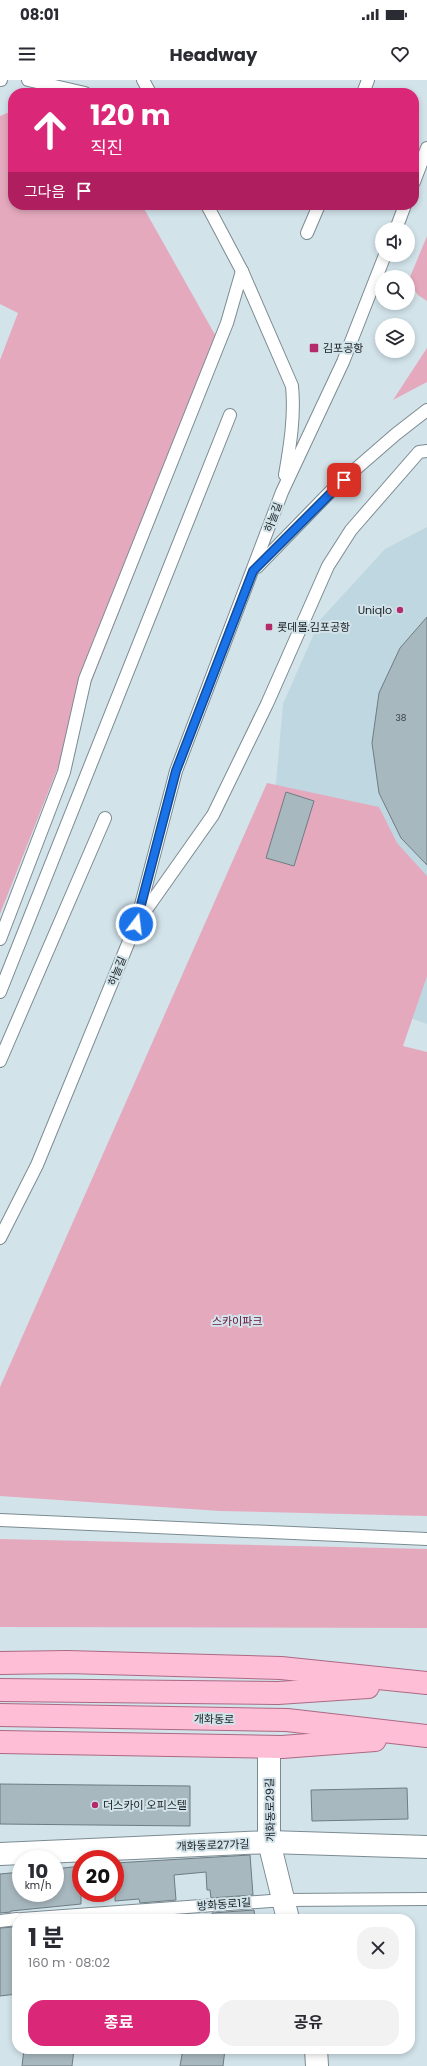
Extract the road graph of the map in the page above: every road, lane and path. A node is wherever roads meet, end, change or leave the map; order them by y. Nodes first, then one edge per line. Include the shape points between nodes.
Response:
1 (28, 80) edge
2 (63, 88) edge
3 (427, 148) edge
4 (419, 169) edge
5 (210, 210) edge
6 (317, 210) edge
7 (403, 210) edge
8 (399, 222) edge
9 (308, 233) dead end
10 (382, 262) edge
11 (242, 271) junction
12 (427, 410) edge
13 (230, 415) dead end
14 (424, 450) edge
15 (282, 492) junction
16 (253, 571) junction
17 (105, 818) dead end
18 (136, 924) junction
19 (0, 939) edge
20 (0, 992) edge
21 (0, 1061) edge
22 (0, 1238) edge
23 (0, 1520) edge
24 (427, 1539) edge
25 (0, 1653) edge
26 (0, 1662) edge
27 (67, 1662) junction
28 (427, 1683) edge
29 (0, 1690) edge
30 (0, 1715) edge
31 (427, 1736) edge
32 (0, 1742) edge
33 (269, 1747) junction
34 (269, 1842) junction
35 (427, 1847) edge
36 (0, 1854) edge
37 (427, 1899) edge
38 (286, 1909) edge
39 (154, 1914) edge
40 (12, 1920) edge
41 (0, 1921) edge
42 (316, 2054) edge
43 (317, 2066) edge

1 - 2 lane
3 - 4 lane
5 - 11 lane, 하늘길
6 - 9 lane
7 - 8 lane
10 - 15 lane, 하늘길 via 343,362
11 - 15 lane, 하늘길 via 292,386 294,400 291,443
11 - 19 lane via 227,323 85,679 64,772
12 - 16 lane via 335,487
13 - 20 lane
14 - 18 lane via 351,530 328,566 267,704 213,815
15 - 16 lane, 하늘길
16 - 18 lane, 하늘길 via 176,771
17 - 21 lane
18 - 22 lane, 하늘길 via 37,1164
23 - 24 lane
25 - 27 main road
26 - 27 main road
27 - 28 main road via 281,1668
28 - 29 main road via 278,1693
30 - 31 main road, 개화동로 via 287,1720
31 - 33 main road, 개화동로
32 - 33 main road, 개화동로
33 - 34 street, 개화동로29길
34 - 35 street, 개화동로27가길
34 - 36 street, 개화동로27가길
34 - 38 street, 개화동로29길
37 - 38 lane, 방화동로1길
38 - 39 lane, 방화동로1길
40 - 41 lane
42 - 43 street

